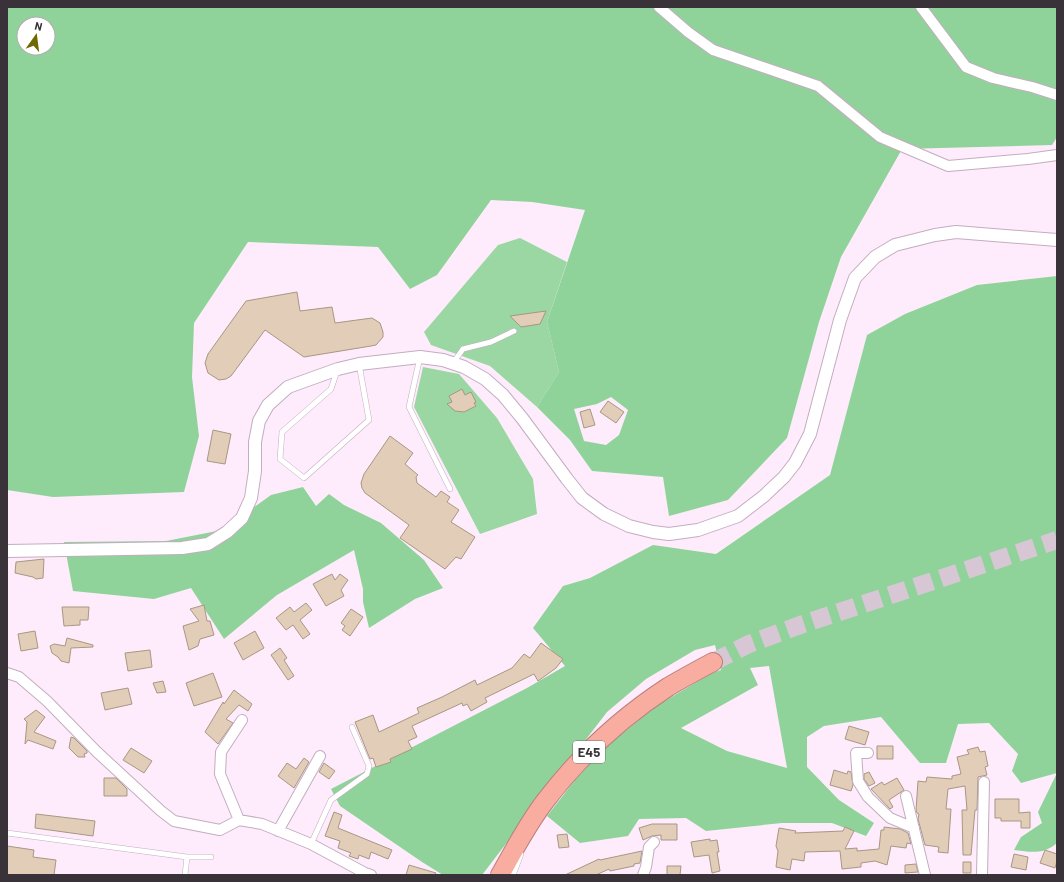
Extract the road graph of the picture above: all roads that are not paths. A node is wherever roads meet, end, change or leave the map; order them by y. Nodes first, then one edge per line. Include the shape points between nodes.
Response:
1 (659, 7) edge
2 (921, 7) edge
3 (1057, 95) edge
4 (1057, 155) edge
5 (1057, 240) edge
6 (514, 331) dead end
7 (420, 357) junction
8 (453, 363) junction
9 (359, 364) junction
10 (338, 369) junction
11 (450, 489) dead end
12 (7, 551) edge
13 (713, 662) tunnel mouth
14 (7, 673) edge
15 (242, 720) dead end
16 (352, 727) dead end
17 (868, 753) dead end
18 (320, 756) dead end
19 (984, 782) dead end
20 (906, 796) dead end
21 (545, 800) junction
22 (239, 820) junction
23 (914, 828) junction
24 (278, 831) junction
25 (7, 833) edge
26 (529, 837) dead end
27 (654, 842) dead end
28 (311, 844) junction
29 (522, 851) dead end
30 (187, 857) junction
31 (211, 858) dead end
32 (185, 875) edge
33 (371, 875) edge
34 (500, 875) edge
35 (513, 875) edge
36 (643, 875) edge
37 (924, 875) edge
38 (982, 875) edge

1 - 4 street via 713,50 818,86 880,137 948,166
2 - 3 street via 966,67 993,78
5 - 8 street via 956,232 895,245 875,257 855,278 840,320 810,434 795,463 764,496 738,516 698,530 669,534 653,532 628,526 604,514 582,498 503,395 485,379
6 - 8 lane via 491,342 463,349
7 - 8 street
7 - 9 street
7 - 11 lane via 409,407
9 - 10 street
9 - 10 lane via 369,420 304,478 280,459 282,432 331,389
10 - 12 street via 288,387 268,404 259,421 255,442 255,471 251,498 242,518 227,532 208,544 182,548
13 - 21 highway, E45 via 668,687 635,711 600,740
14 - 22 street via 19,677 47,701 97,752 174,821 220,830
15 - 22 street via 221,752 220,774
16 - 28 lane via 369,766 367,774 331,800
17 - 23 street via 856,753 858,781 868,796 890,818
18 - 24 street
19 - 38 street
20 - 23 street
21 - 26 lane
21 - 34 highway, E45
22 - 24 street via 262,824
23 - 37 street
24 - 28 street
25 - 30 lane
27 - 36 street via 649,847
28 - 33 street
29 - 35 lane
30 - 31 lane
30 - 32 lane

